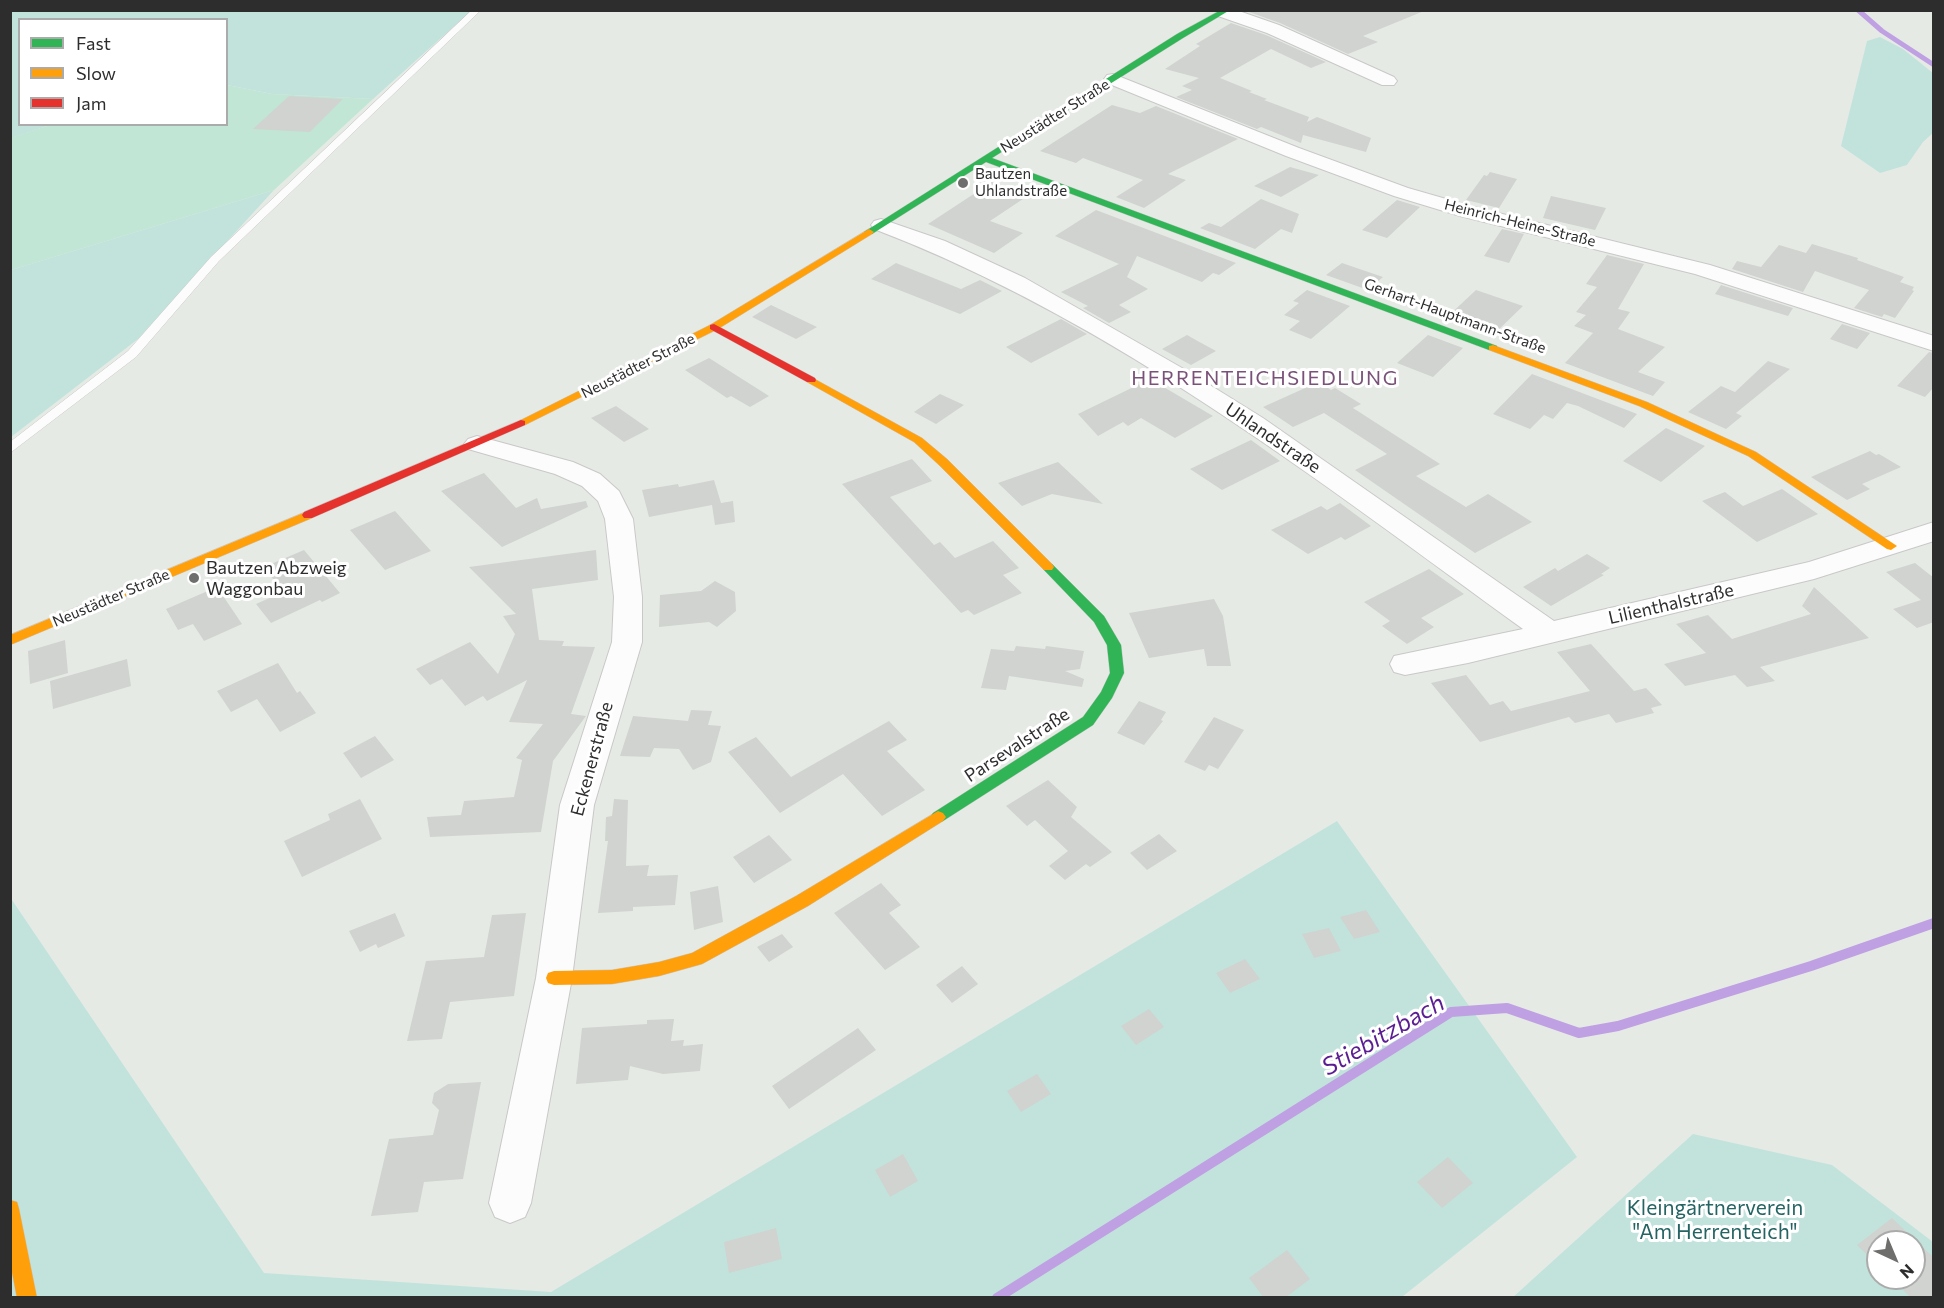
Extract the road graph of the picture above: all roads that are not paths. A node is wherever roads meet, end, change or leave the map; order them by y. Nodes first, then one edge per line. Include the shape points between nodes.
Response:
1 (477, 10) edge
2 (1226, 11) edge
3 (1113, 79) junction
4 (1388, 81) dead end
5 (986, 159) junction
6 (881, 225) junction
7 (714, 327) junction
8 (1934, 344) edge
9 (477, 444) junction
10 (10, 449) edge
11 (1934, 531) edge
12 (1891, 546) junction
13 (1550, 633) junction
14 (10, 640) edge
15 (1405, 664) dead end
16 (554, 978) junction
17 (510, 1203) dead end
18 (10, 1209) edge
19 (27, 1298) edge

1 - 10 lane via 214,259 132,354
2 - 3 street, Neustädter Straße
2 - 4 street, Neustädter Straße
3 - 5 street, Neustädter Straße
3 - 8 street, Heinrich-Heine-Straße via 1402,192 1730,277
5 - 6 street, Neustädter Straße
5 - 12 street, Gerhart-Hauptmann-Straße via 1643,404 1752,454
6 - 7 street, Neustädter Straße
6 - 13 street, Uhlandstraße via 1017,283 1180,377 1254,423
7 - 9 street, Neustädter Straße
7 - 16 street, Parsevalstraße via 918,440 1099,619 1114,645 1117,673 1088,721 802,901 696,959 612,977
9 - 14 street, Neustädter Straße
9 - 16 street, Eckenerstraße via 564,468 591,480 610,497 619,519 628,597 627,642 577,805
11 - 12 street, Lilienthalstraße
12 - 13 street, Lilienthalstraße via 1814,570
13 - 15 street, Lilienthalstraße
16 - 17 street, Eckenerstraße
18 - 19 street

